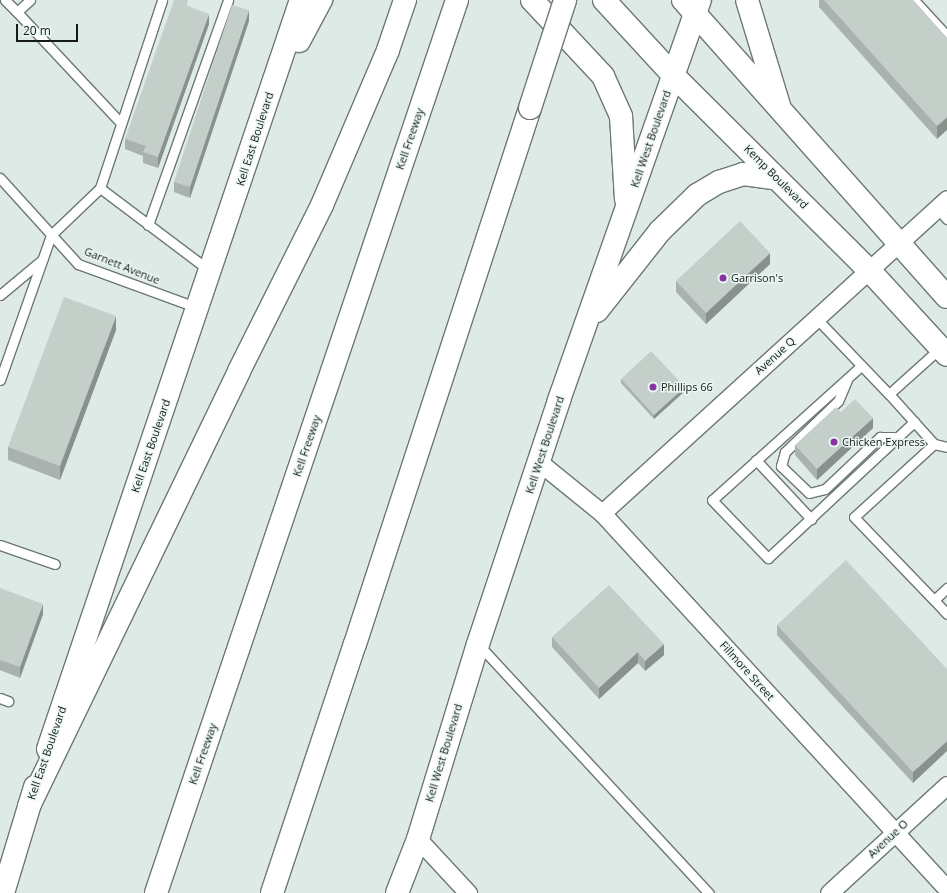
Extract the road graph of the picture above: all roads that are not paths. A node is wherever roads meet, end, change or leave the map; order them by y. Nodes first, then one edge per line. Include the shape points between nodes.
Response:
1 (5, 0) edge
2 (30, 0) edge
3 (162, 0) edge
4 (228, 0) edge
5 (301, 0) edge
6 (321, 0) edge
7 (405, 0) edge
8 (457, 0) edge
9 (532, 0) edge
10 (565, 0) edge
11 (604, 0) edge
12 (747, 0) edge
13 (914, 0) edge
14 (693, 5) edge
15 (17, 12) junction
16 (947, 36) edge
17 (674, 76) junction
18 (271, 92) junction
19 (781, 110) junction
20 (121, 123) junction
21 (0, 178) edge
22 (777, 178) junction
23 (100, 188) junction
24 (944, 209) edge
25 (626, 210) junction
26 (148, 225) junction
27 (51, 235) junction
28 (898, 243) junction
29 (43, 259) junction
30 (869, 270) junction
31 (210, 271) junction
32 (0, 295) edge
33 (947, 297) edge
34 (198, 308) junction
35 (816, 318) junction
36 (586, 324) junction
37 (944, 352) edge
38 (861, 366) junction
39 (847, 379) junction
40 (0, 380) edge
41 (889, 394) junction
42 (914, 422) junction
43 (897, 437) junction
44 (934, 444) junction
45 (947, 447) edge
46 (756, 460) junction
47 (539, 462) junction
48 (602, 513) junction
49 (810, 519) junction
50 (0, 545) edge
51 (55, 564) dead end
52 (947, 588) edge
53 (934, 600) junction
54 (947, 614) edge
55 (478, 644) junction
56 (947, 785) edge
57 (29, 806) junction
58 (895, 832) junction
59 (418, 838) junction
60 (947, 889) edge
61 (3, 893) edge
62 (156, 893) edge
63 (272, 893) edge
64 (397, 893) edge
65 (468, 893) edge
66 (709, 893) edge
67 (829, 893) edge

1 - 15 lane
2 - 15 lane
3 - 20 lane
4 - 26 lane
5 - 18 main road, Kell East Boulevard
6 - 18 main road
7 - 57 main road via 388,50 322,205
8 - 62 main road, Kell Freeway
9 - 25 main road via 603,76 621,116
10 - 63 main road, bridge
11 - 17 main road, Kemp Boulevard
12 - 19 main road
13 - 16 lane
14 - 17 main road, Kell West Boulevard
14 - 19 main road
15 - 20 lane
17 - 22 main road, Kemp Boulevard
17 - 25 main road, Kell West Boulevard
18 - 31 main road, Kell East Boulevard
19 - 28 main road
20 - 23 lane
21 - 27 lane, Garnett Avenue
22 - 30 main road, Kemp Boulevard
22 - 36 main road via 743,174 719,182 697,195 660,231
23 - 26 lane
23 - 27 lane
24 - 28 street, Avenue Q
25 - 36 main road, Kell West Boulevard
26 - 31 lane
27 - 29 lane
27 - 34 lane, Garnett Avenue via 78,264
28 - 30 street, Avenue Q
28 - 33 main road
29 - 32 lane
29 - 40 lane
30 - 35 street, Avenue Q
30 - 37 main road, Kemp Boulevard
31 - 34 main road, Kell East Boulevard
34 - 57 main road, Kell East Boulevard
35 - 38 lane
35 - 48 street, Avenue Q
36 - 47 main road, Kell West Boulevard
37 - 41 lane
38 - 39 lane
38 - 41 lane
39 - 43 lane via 838,401 785,452 781,466 809,493 825,489 880,437
39 - 46 lane
41 - 42 lane
42 - 43 lane
42 - 44 lane
43 - 49 lane
44 - 45 lane
44 - 53 lane via 854,516
46 - 49 lane
46 - 49 lane via 712,500 768,558
47 - 48 street, Fillmore Street
47 - 55 main road, Kell West Boulevard
48 - 58 street, Fillmore Street
50 - 51 lane
52 - 53 lane
53 - 54 lane
55 - 59 main road, Kell West Boulevard
55 - 66 lane
56 - 58 street, Avenue O
57 - 61 main road, Kell East Boulevard
58 - 60 street, Fillmore Street
58 - 67 street, Avenue O
59 - 64 main road, Kell West Boulevard
59 - 65 street

